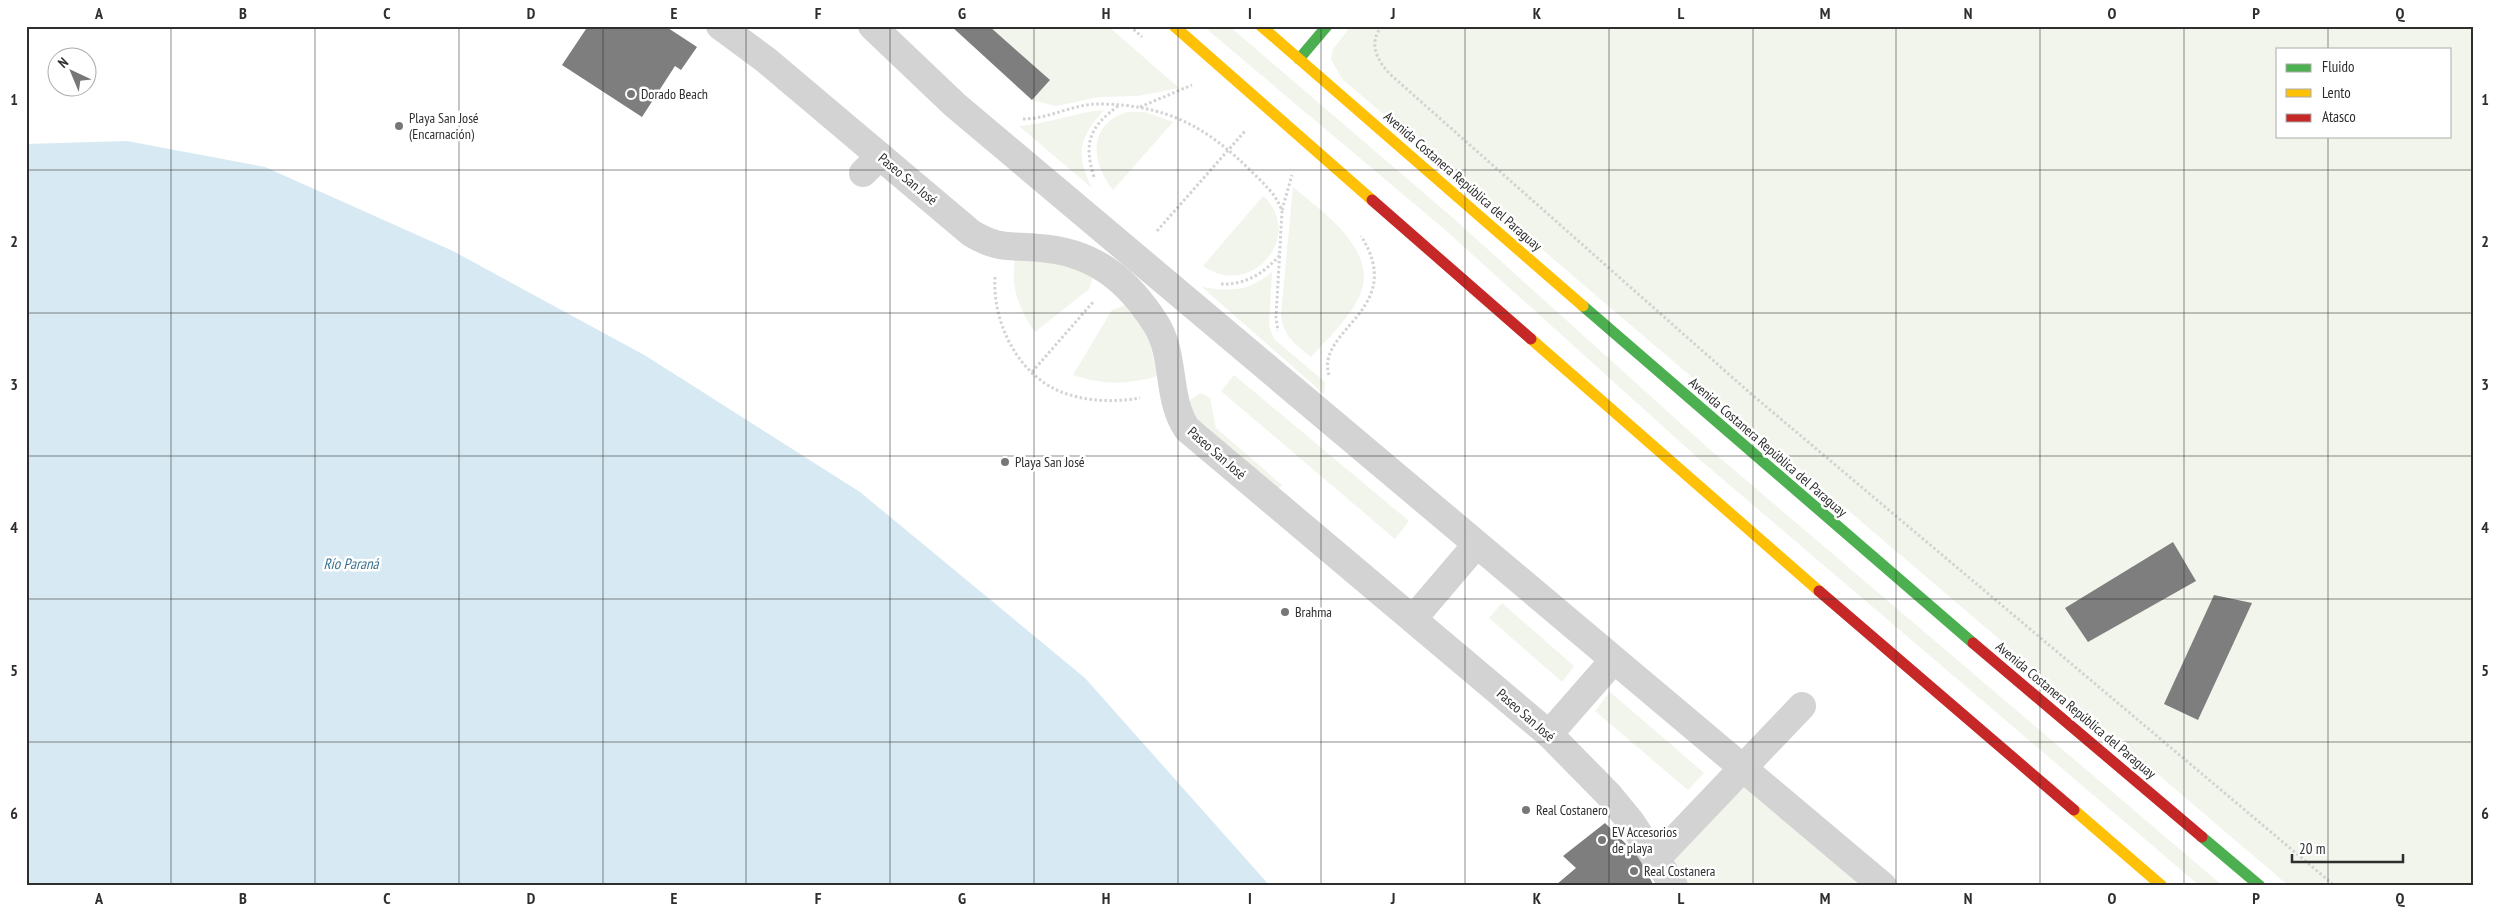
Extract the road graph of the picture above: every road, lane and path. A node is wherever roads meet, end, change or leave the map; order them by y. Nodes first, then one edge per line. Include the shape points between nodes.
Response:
1 (720, 26) edge
2 (872, 26) edge
3 (1130, 26) edge
4 (1174, 26) edge
5 (1260, 26) edge
6 (1327, 26) edge
7 (1382, 26) edge
8 (1144, 39) dead end
9 (1299, 60) junction
10 (1188, 78) dead end
11 (1119, 105) junction
12 (1140, 107) junction
13 (1020, 119) dead end
14 (1239, 123) dead end
15 (1253, 136) dead end
16 (1294, 169) dead end
17 (1096, 181) dead end
18 (1282, 211) junction
19 (1358, 232) dead end
20 (1003, 248) junction
21 (1280, 255) junction
22 (1216, 284) dead end
23 (1280, 337) dead end
24 (1330, 377) dead end
25 (1174, 392) junction
26 (1476, 545) junction
27 (1414, 619) junction
28 (1614, 661) junction
29 (1802, 706) dead end
30 (1549, 734) junction
31 (1741, 769) junction
32 (1657, 858) junction
33 (1674, 886) edge
34 (1883, 886) edge
35 (2162, 886) edge
36 (2260, 886) edge
37 (2335, 886) edge

1 - 20 street, Paseo San José via 741,52 871,165 971,233
2 - 26 street via 954,105
3 - 8 path
4 - 35 main road via 1805,579
5 - 9 main road, Avenida Costanera República del Paraguay
6 - 9 main road
7 - 37 path via 1375,43 1376,55 1392,76 1750,393
9 - 36 main road, Avenida Costanera República del Paraguay via 1851,540
10 - 12 path via 1195,84
11 - 12 path
11 - 13 path via 1100,103
11 - 17 path via 1096,125 1088,143
12 - 18 path via 1177,117 1213,136 1274,195
14 - 15 path
16 - 18 path
18 - 21 path
19 - 24 path via 1372,260 1374,288 1357,319 1333,346 1328,358
20 - 25 street, Paseo San José via 1069,252 1097,262 1116,276 1158,326 1169,357
20 - 25 path via 996,269 996,308 1010,343 1032,372 1048,385 1085,399 1127,400
21 - 22 path via 1267,270 1251,279 1231,285
21 - 23 path via 1276,318
25 - 27 street, Paseo San José via 1178,415 1188,429
26 - 27 street
26 - 28 street
27 - 30 street, Paseo San José
28 - 30 street
28 - 31 street
29 - 31 street
30 - 32 street, Paseo San José via 1608,794
31 - 32 street
31 - 34 street
32 - 33 street, Paseo San José

